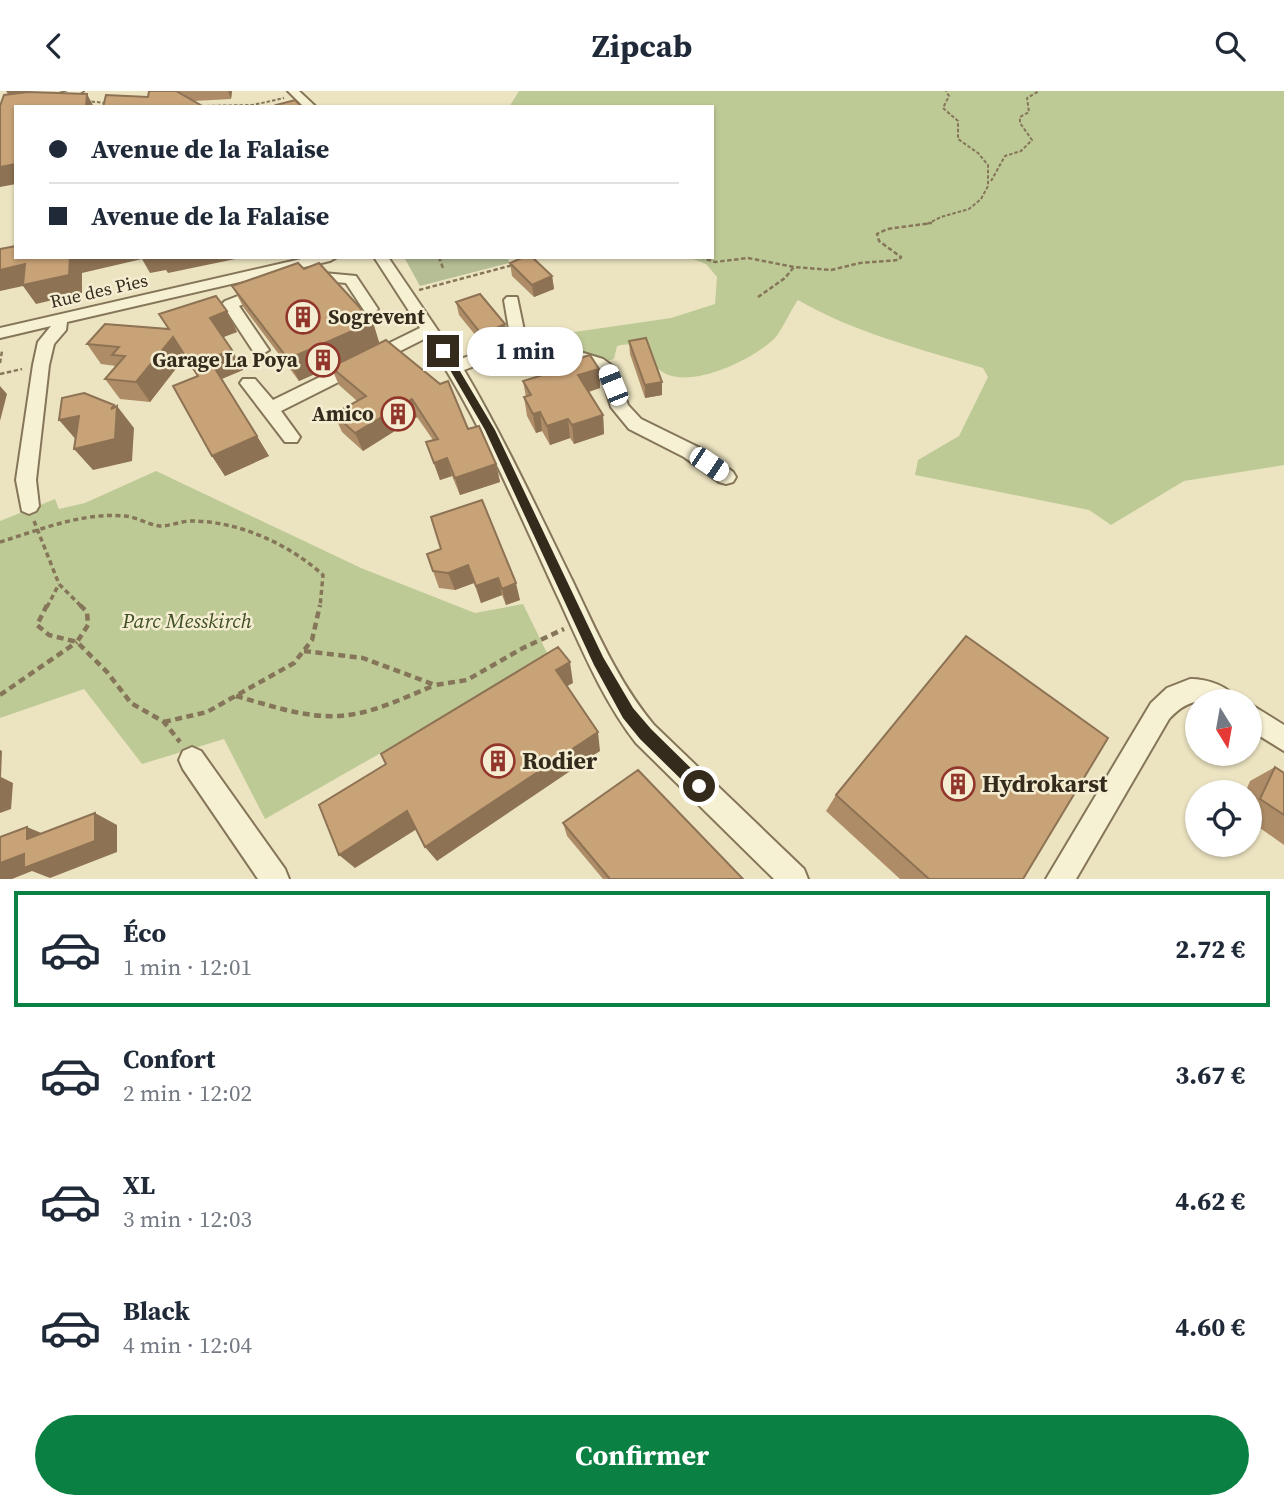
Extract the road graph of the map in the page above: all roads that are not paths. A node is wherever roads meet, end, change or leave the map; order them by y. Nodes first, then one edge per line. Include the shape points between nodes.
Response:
1 (294, 92) edge
2 (78, 96) edge
3 (20, 105) edge
4 (57, 105) edge
5 (309, 105) edge
6 (321, 259) edge
7 (382, 259) edge
8 (253, 275) junction
9 (274, 288) junction
10 (512, 300) dead end
11 (370, 309) dead end
12 (60, 320) junction
13 (31, 327) junction
14 (429, 330) junction
15 (0, 333) edge
16 (46, 342) junction
17 (519, 344) junction
18 (261, 350) dead end
19 (454, 367) junction
20 (249, 383) dead end
21 (270, 409) junction
22 (291, 437) dead end
23 (726, 477) dead end
24 (29, 506) road end
25 (1185, 690) edge
26 (1262, 724) edge
27 (1284, 739) edge
28 (192, 760) road end
29 (275, 879) edge
30 (794, 879) edge
31 (1060, 879) edge

1 - 5 street
2 - 3 street
2 - 4 street
6 - 8 street, Rue des Pies
7 - 14 street
8 - 9 lane
8 - 12 street, Rue des Pies
9 - 11 lane via 313,275 351,279
9 - 18 street via 230,304
10 - 17 street
12 - 13 street, Rue des Pies
12 - 16 street via 58,330
13 - 15 street, Rue des Pies
13 - 16 street via 34,336
14 - 19 street
14 - 21 street
16 - 24 street via 26,480
17 - 19 street
17 - 23 street via 597,363 607,371 620,407 635,424 691,452
19 - 30 street via 490,430 598,661 628,713
20 - 21 street
21 - 22 street
25 - 31 street via 1160,711
26 - 27 street
28 - 29 street

